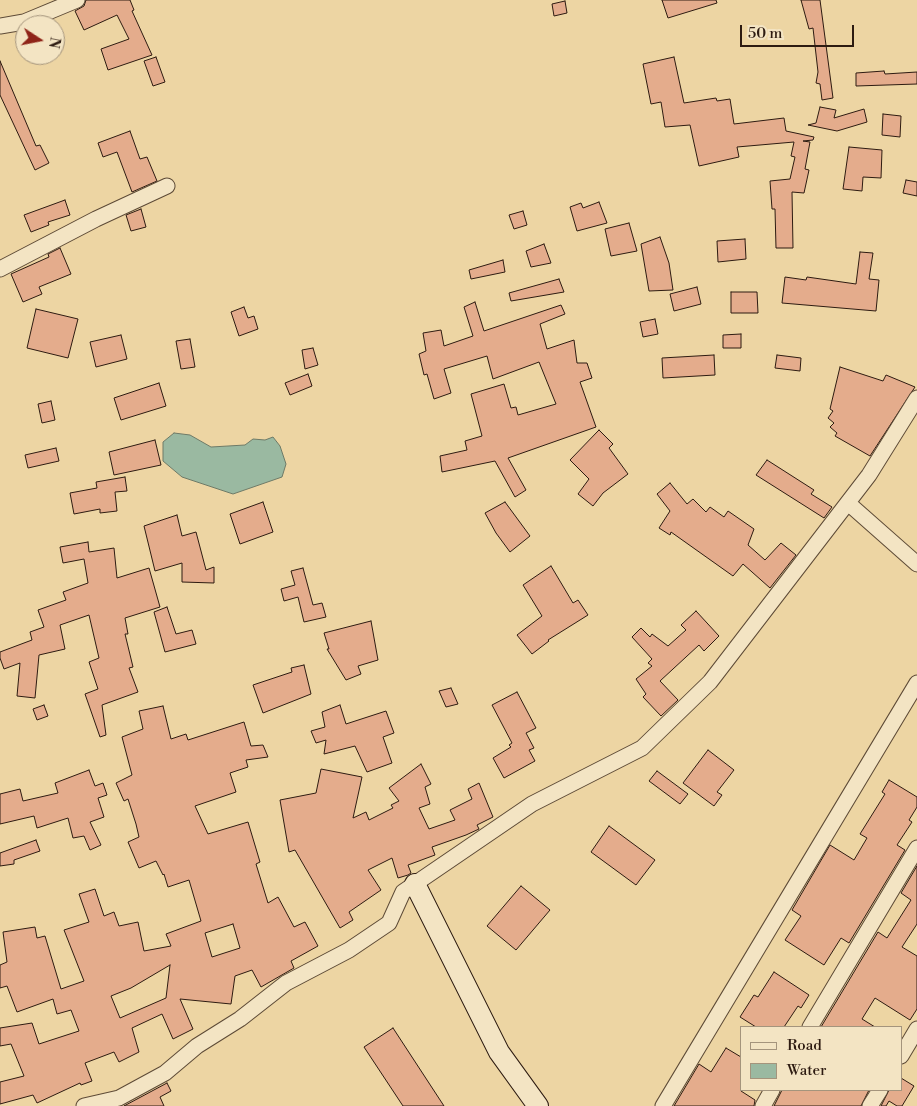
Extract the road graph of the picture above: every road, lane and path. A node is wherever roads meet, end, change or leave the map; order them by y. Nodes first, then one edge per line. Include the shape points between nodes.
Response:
1 (77, 0) edge
2 (0, 26) edge
3 (166, 186) dead end
4 (0, 269) edge
5 (917, 398) edge
6 (848, 503) junction
7 (917, 564) edge
8 (917, 683) edge
9 (917, 848) edge
10 (415, 884) junction
11 (811, 1026) edge
12 (917, 1029) edge
13 (902, 1054) edge
14 (771, 1091) edge
15 (879, 1091) edge
16 (84, 1106) edge
17 (538, 1106) edge
18 (663, 1106) edge
19 (763, 1106) edge
20 (870, 1106) edge

1 - 2 street via 24,22
3 - 4 street
5 - 6 street via 870,476
6 - 7 street
6 - 10 street via 710,682 642,748 532,804
8 - 18 street
9 - 11 street
10 - 16 street via 403,892 389,923 349,950 286,983 240,1019 197,1046 165,1073 119,1098
10 - 17 street via 499,1052
12 - 13 street
14 - 19 street
15 - 20 street

